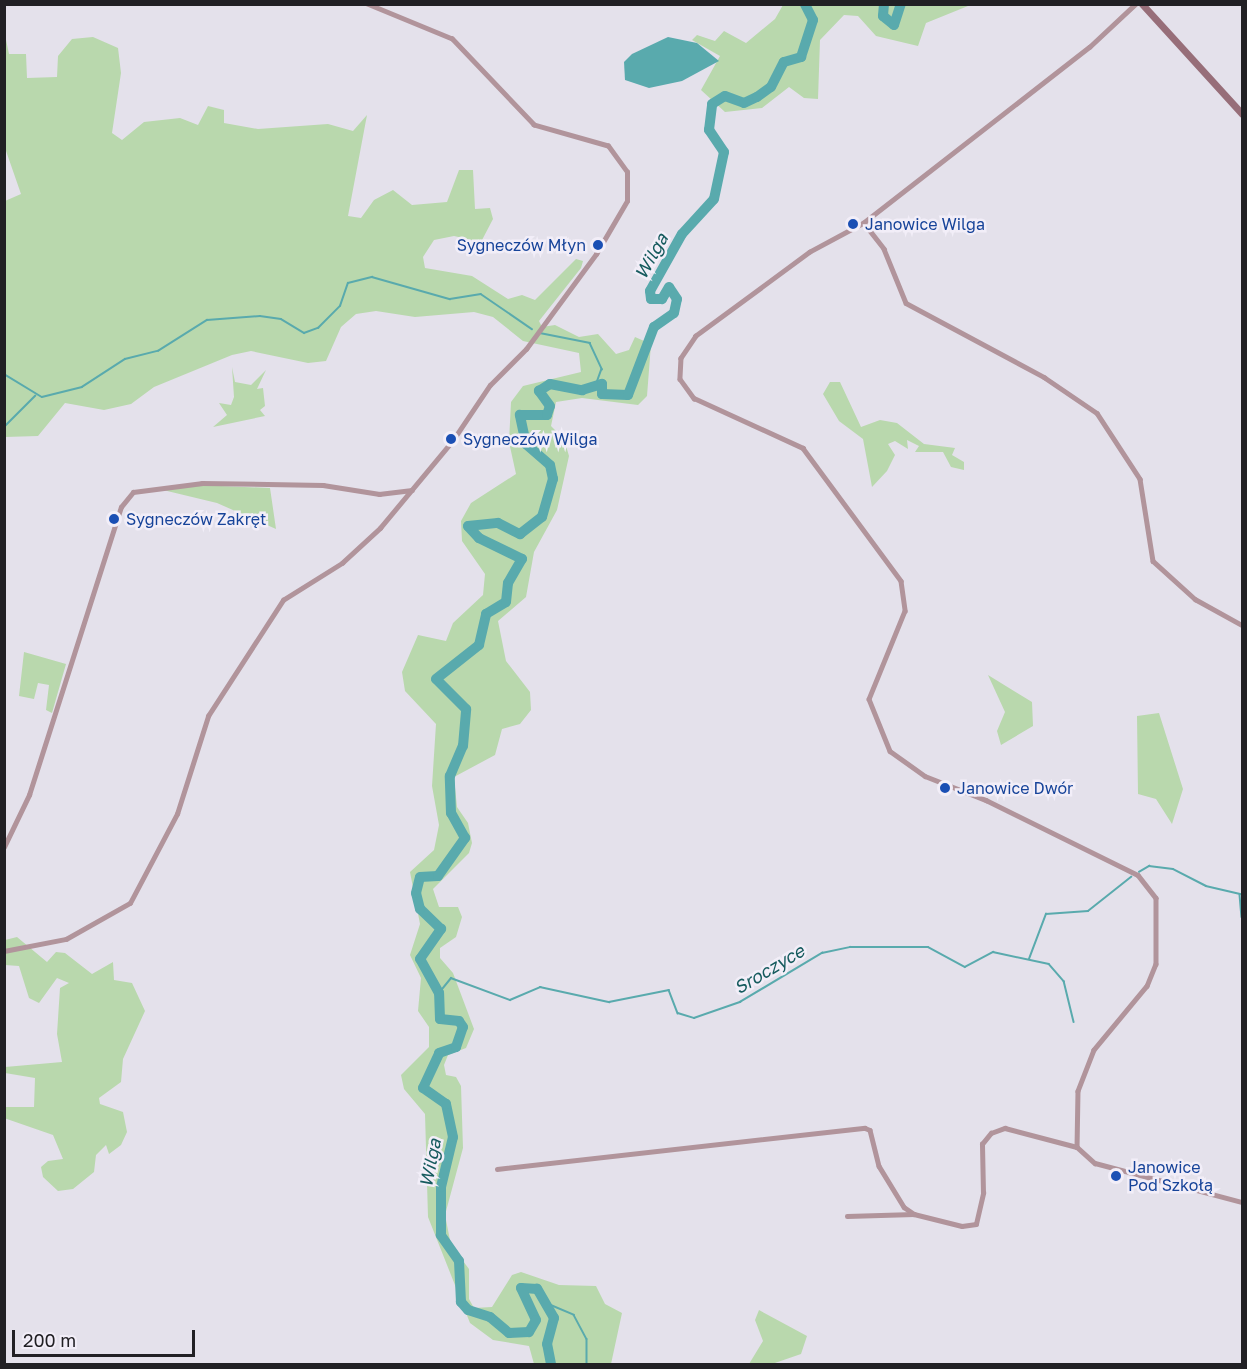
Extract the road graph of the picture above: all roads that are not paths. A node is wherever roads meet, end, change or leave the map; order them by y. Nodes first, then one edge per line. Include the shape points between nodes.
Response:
1 (367, 4) edge
2 (1136, 4) edge
3 (1142, 4) edge
4 (1242, 114) edge
5 (864, 223) junction
6 (412, 490) junction
7 (1242, 625) edge
8 (4, 847) edge
9 (4, 951) edge
10 (1077, 1147) junction
11 (497, 1169) dead end
12 (1242, 1202) edge
13 (914, 1214) junction
14 (847, 1216) dead end

1 - 6 street via 452,39 526,120 608,146 627,172 627,201 596,254
2 - 5 street via 1090,47
3 - 4 street
5 - 7 street via 884,249 906,303 1044,377 1097,413 1140,479 1153,561 1195,599
5 - 10 street via 810,252 696,336 681,358 680,379 694,398 803,448 901,581 905,611 869,699 890,751 925,777 986,800 1131,871 1156,898 1156,964 1147,986 1107,1029 1085,1071 1075,1114
6 - 8 street via 380,494 323,484 202,483 133,492 121,507 29,795
6 - 9 street via 361,549 282,600 208,717 177,814 130,903 75,935
10 - 12 street via 1095,1163
10 - 13 street via 996,1129 982,1144 982,1193 976,1224 962,1226
11 - 13 street via 865,1128 870,1130 879,1166
13 - 14 street

